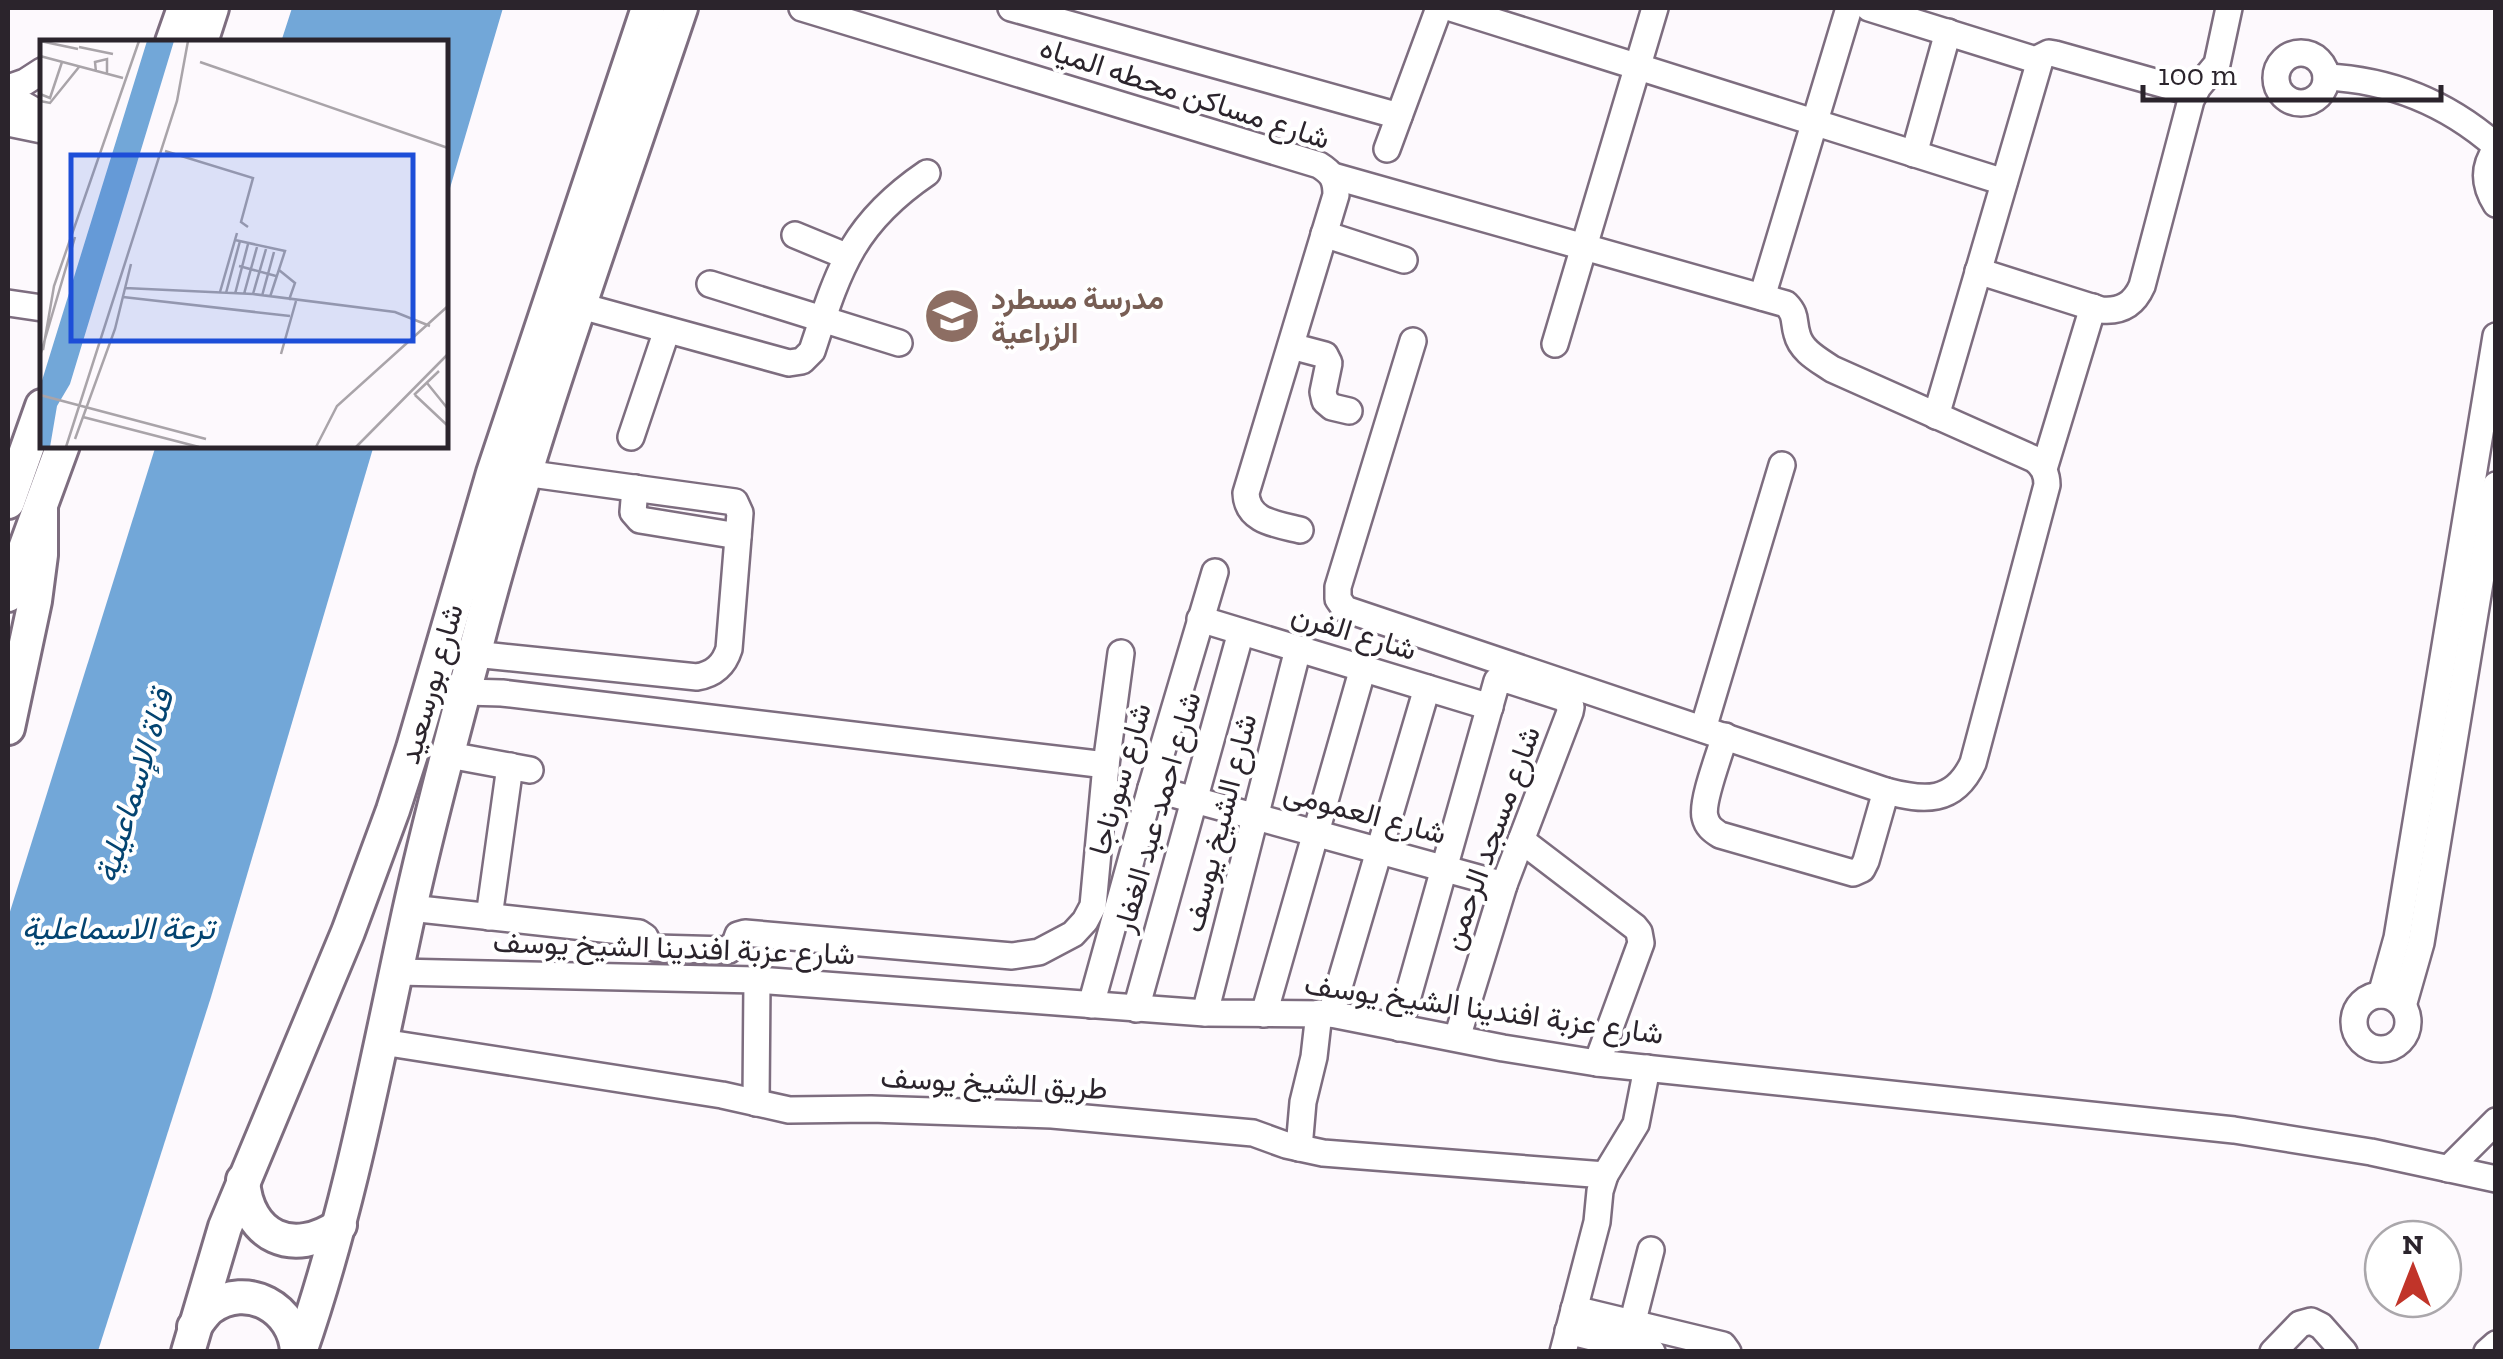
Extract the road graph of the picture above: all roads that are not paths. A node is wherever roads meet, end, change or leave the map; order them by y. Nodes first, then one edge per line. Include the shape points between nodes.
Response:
1 (184, 8) edge
2 (212, 8) edge
3 (648, 8) edge
4 (681, 8) edge
5 (802, 8) edge
6 (1011, 8) edge
7 (1440, 8) edge
8 (1655, 8) edge
9 (1849, 8) edge
10 (1869, 8) edge
11 (2229, 8) edge
12 (1948, 32) junction
13 (173, 40) edge
14 (201, 40) edge
15 (2039, 60) junction
16 (1638, 66) junction
17 (40, 72) edge
18 (2326, 78) dead end
19 (8, 88) edge
20 (2194, 93) junction
21 (8, 96) edge
22 (1400, 116) junction
23 (40, 122) edge
24 (8, 123) edge
25 (1814, 123) junction
26 (40, 124) edge
27 (2496, 148) edge
28 (1387, 150) dead end
29 (1914, 154) junction
30 (927, 174) dead end
31 (1333, 176) junction
32 (2004, 182) junction
33 (2496, 204) edge
34 (1324, 234) junction
35 (795, 235) dead end
36 (1584, 246) junction
37 (846, 256) junction
38 (1404, 260) dead end
39 (1978, 270) junction
40 (710, 284) dead end
41 (1762, 297) junction
42 (8, 303) edge
43 (580, 306) junction
44 (2093, 306) junction
45 (40, 308) edge
46 (823, 319) junction
47 (668, 330) junction
48 (2496, 336) edge
49 (1413, 341) dead end
50 (900, 342) dead end
51 (1555, 344) dead end
52 (1291, 346) junction
53 (1350, 411) dead end
54 (40, 412) edge
55 (1936, 416) junction
56 (631, 437) dead end
57 (62, 448) edge
58 (1782, 465) dead end
59 (2044, 469) junction
60 (524, 473) junction
61 (2496, 486) edge
62 (8, 502) edge
63 (40, 509) junction
64 (1300, 530) dead end
65 (2476, 533) junction
66 (1215, 572) dead end
67 (8, 595) edge
68 (1200, 619) junction
69 (1241, 632) junction
70 (1298, 649) junction
71 (1121, 653) dead end
72 (474, 654) junction
73 (1363, 668) junction
74 (1427, 688) junction
75 (464, 692) junction
76 (1490, 707) junction
77 (8, 728) edge
78 (1714, 732) junction
79 (449, 755) junction
80 (1106, 764) junction
81 (1150, 788) junction
82 (1886, 791) junction
83 (1194, 800) junction
84 (1255, 817) junction
85 (1316, 834) junction
86 (1521, 840) junction
87 (1379, 851) junction
88 (1444, 869) junction
89 (1504, 885) junction
90 (410, 908) junction
91 (489, 917) junction
92 (397, 972) junction
93 (757, 980) junction
94 (2392, 1001) dead end
95 (1090, 1005) junction
96 (1136, 1009) junction
97 (1204, 1013) junction
98 (1325, 1013) junction
99 (1264, 1014) junction
100 (1399, 1028) junction
101 (1457, 1038) junction
102 (382, 1042) junction
103 (1597, 1063) junction
104 (1647, 1068) junction
105 (756, 1103) junction
106 (2496, 1121) edge
107 (1299, 1148) junction
108 (2448, 1169) junction
109 (1605, 1176) junction
110 (2496, 1179) edge
111 (243, 1180) junction
112 (340, 1224) junction
113 (1651, 1250) dead end
114 (1569, 1331) edge
115 (191, 1339) edge
116 (1628, 1340) edge
117 (1671, 1342) edge
118 (2496, 1344) edge
119 (299, 1352) edge
120 (1652, 1352) edge
121 (1728, 1352) edge
122 (2273, 1352) edge
123 (2344, 1352) edge
124 (2487, 1352) edge

1 - 13 main road
2 - 14 main road
3 - 111 main road, شارع بورسعيد via 493,473 393,810
4 - 43 main road, شارع بورسعيد
5 - 31 street, شارع مساكن محطه المياه via 1319,164
6 - 22 street
7 - 16 street
7 - 22 street
8 - 16 street
9 - 25 street
10 - 12 street
11 - 20 street via 2217,64
12 - 15 street
12 - 29 street
15 - 20 street via 2055,54
15 - 32 street
16 - 25 street
16 - 36 street
17 - 19 street
18 - 27 street via 2410,92 2456,115
20 - 44 street via 2138,295 2116,310
21 - 23 street
22 - 28 street
24 - 26 street
25 - 29 street
25 - 41 street
27 - 33 street via 2486,168
29 - 32 street
30 - 37 street via 881,210
31 - 34 street, شارع مساكن محطه المياه via 1336,195
31 - 36 street
32 - 39 street
34 - 38 street
34 - 52 street, شارع مساكن محطه المياه
35 - 37 street
36 - 41 street
36 - 51 street
37 - 46 street
39 - 44 street
39 - 55 street
40 - 46 street
41 - 55 street via 1791,308 1800,341 1818,360
42 - 45 street
43 - 47 street
43 - 60 main road, شارع بورسعيد
44 - 59 street
46 - 47 street via 812,351 796,363
46 - 50 street
47 - 56 street
48 - 65 street
49 - 78 street via 1338,587 1340,605
52 - 53 street via 1328,359 1323,397
52 - 64 street, شارع مساكن محطه المياه via 1245,500 1258,518
54 - 62 main road
55 - 59 street
57 - 63 main road
58 - 78 street
59 - 82 street via 2047,485 1969,772 1934,798
60 - 72 main road, شارع بورسعيد
60 - 72 street via 635,488 633,512 640,520 738,536 729,649 710,674 691,676
61 - 65 street
63 - 67 main road
63 - 77 main road via 36,601
65 - 94 street via 2427,831 2398,938
66 - 68 street, شارع سورناجا
68 - 69 street, شارع الفرن
68 - 81 street, شارع سورناجا
69 - 70 street, شارع الفرن
69 - 83 street, شارع احمد عبد الغفار
70 - 73 street, شارع الفرن
70 - 84 street, شارع الشيخ يوسف
71 - 80 street
72 - 75 main road, شارع بورسعيد
73 - 74 street, شارع الفرن
73 - 85 street
74 - 76 street, شارع الفرن
74 - 87 street
75 - 79 main road, شارع بورسعيد
75 - 80 street
76 - 86 street, شارع مسجد الرحمن via 1500,678 1564,698 1571,707
76 - 88 street
78 - 82 street
78 - 82 street via 1704,806 1709,827 1720,835 1853,873 1866,861
79 - 90 main road, شارع بورسعيد
79 - 91 street via 520,768
80 - 91 street via 1094,906 1073,934 1030,955 745,933 729,950 655,948 639,933
81 - 83 street, شارع العمومى
81 - 95 street, شارع سورناجا
83 - 84 street, شارع العمومى
83 - 96 street, شارع احمد عبد الغفار
84 - 85 street, شارع العمومى
84 - 97 street, شارع الشيخ يوسف
85 - 87 street, شارع العمومى
85 - 99 street
86 - 89 street, شارع مسجد الرحمن
86 - 103 street via 1641,937
87 - 88 street, شارع العمومى
87 - 98 street
88 - 89 street, شارع العمومى
88 - 100 street
89 - 101 street, شارع مسجد الرحمن
90 - 91 street
90 - 92 main road, شارع بورسعيد
92 - 93 street, شارع عزبة افندينا الشيخ يوسف
92 - 102 main road, شارع بورسعيد
93 - 95 street, شارع عزبة افندينا الشيخ يوسف
93 - 105 street
95 - 96 street, شارع عزبة افندينا الشيخ يوسف
96 - 97 street, شارع عزبة افندينا الشيخ يوسف
97 - 99 street, شارع عزبة افندينا الشيخ يوسف
98 - 99 street, شارع عزبة افندينا الشيخ يوسف
98 - 100 street, شارع عزبة افندينا الشيخ يوسف
98 - 107 street
100 - 101 street, شارع عزبة افندينا الشيخ يوسف
101 - 103 street, شارع عزبة افندينا الشيخ يوسف
102 - 105 street, طريق الشيخ يوسف
102 - 112 main road, شارع بورسعيد
103 - 104 street, شارع عزبة افندينا الشيخ يوسف
104 - 108 street, شارع عزبة افندينا الشيخ يوسف via 2234,1130
104 - 109 street via 1636,1124
105 - 107 street, طريق الشيخ يوسف via 789,1110 1052,1115 1253,1134
106 - 108 street
107 - 109 street, طريق الشيخ يوسف
108 - 110 street, شارع عزبة افندينا الشيخ يوسف
109 - 114 street
111 - 112 main road via 244,1200 266,1232 304,1242
111 - 115 main road, شارع بورسعيد
112 - 119 main road, شارع بورسعيد
113 - 116 street
114 - 116 street
115 - 119 main road via 208,1310 249,1297 286,1318
116 - 117 street
116 - 120 street
117 - 121 street via 1723,1345
118 - 124 street
122 - 123 street via 2311,1321

